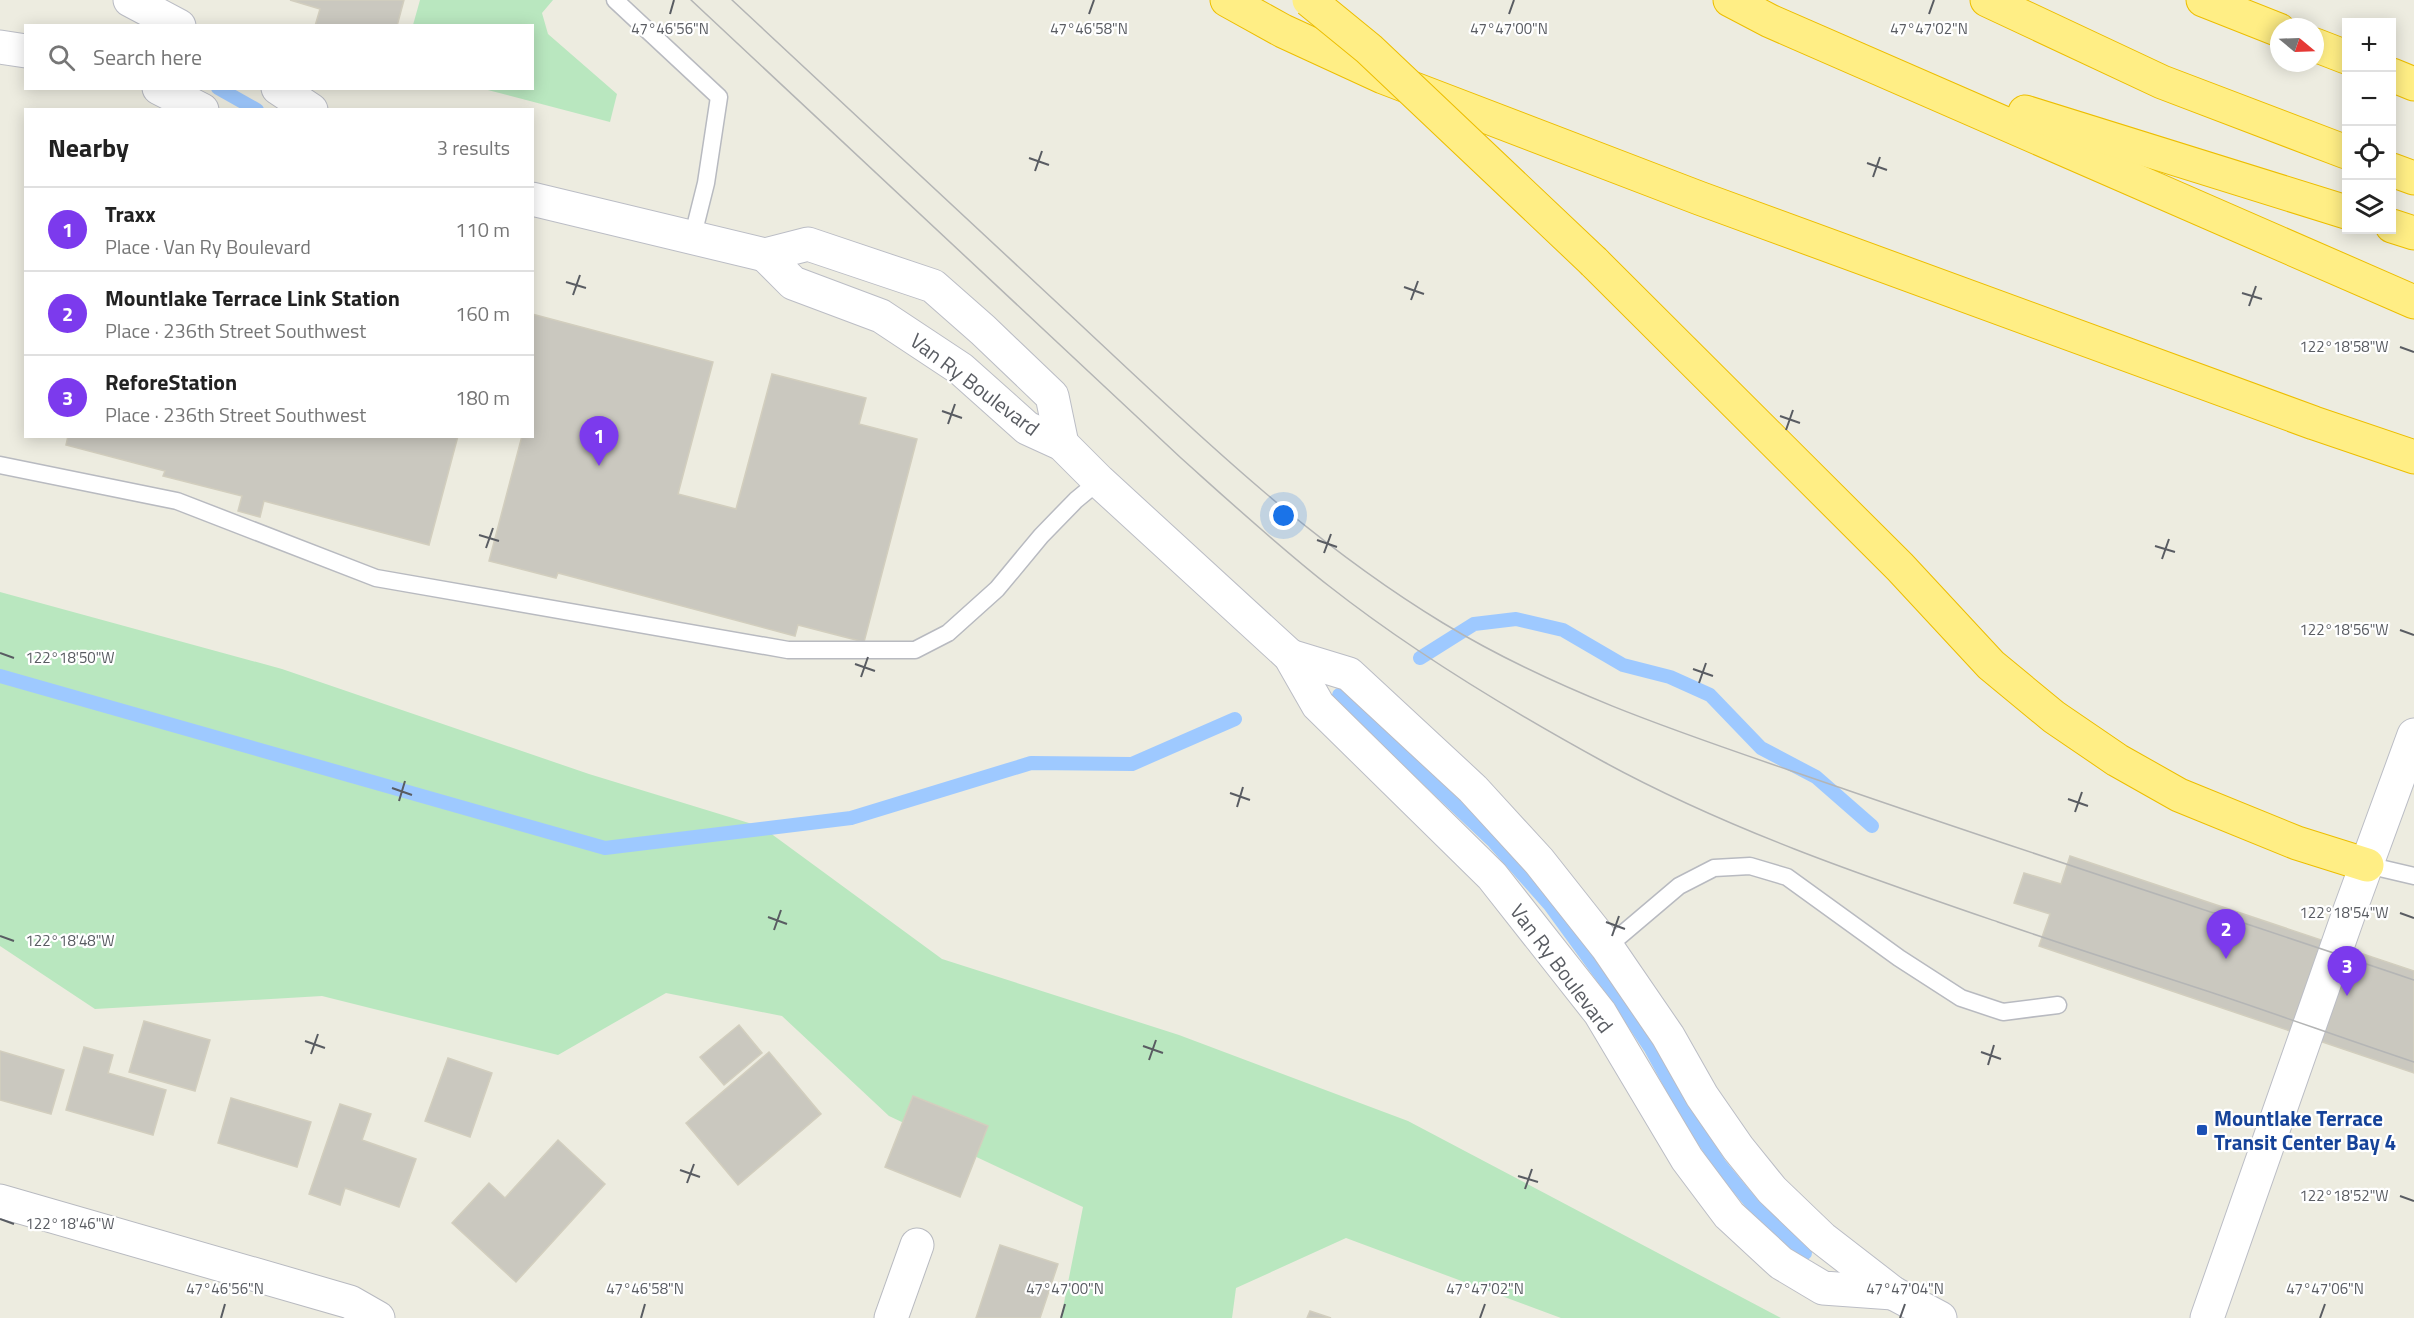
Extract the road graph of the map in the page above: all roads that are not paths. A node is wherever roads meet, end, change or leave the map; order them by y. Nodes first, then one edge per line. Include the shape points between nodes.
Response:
1 (130, 0) edge
2 (615, 0) edge
3 (1227, 0) edge
4 (1309, 0) edge
5 (1730, 0) edge
6 (1987, 0) edge
7 (2203, 0) edge
8 (175, 24) edge
9 (2270, 26) edge
10 (0, 47) edge
11 (2324, 48) edge
12 (24, 51) edge
13 (2342, 55) edge
14 (1869, 64) junction
15 (2396, 77) edge
16 (2414, 84) edge
17 (163, 90) edge
18 (281, 90) edge
19 (198, 108) edge
20 (308, 108) edge
21 (2342, 150) edge
22 (2396, 172) edge
23 (2414, 178) edge
24 (534, 200) edge
25 (2342, 211) edge
26 (2396, 228) edge
27 (2414, 233) edge
28 (692, 239) junction
29 (765, 255) junction
30 (2414, 302) edge
31 (1062, 444) junction
32 (2414, 457) edge
33 (0, 465) edge
34 (1099, 481) junction
35 (1290, 656) junction
36 (2414, 735) edge
37 (2367, 865) junction
38 (2414, 876) edge
39 (1607, 947) junction
40 (2058, 1005) dead end
41 (0, 1201) edge
42 (917, 1245) dead end
43 (1893, 1293) junction
44 (378, 1318) edge
45 (891, 1318) edge
46 (1940, 1318) edge
47 (2207, 1318) edge

1 - 8 street
2 - 28 lane via 719,97 706,183
3 - 32 highway via 1383,77 1710,202
4 - 37 highway, bridge via 1377,57 1594,261 1900,567 1991,665 2054,717 2117,760 2179,795 2297,843
5 - 14 highway
6 - 21 highway via 2162,82
7 - 9 highway
10 - 12 street
11 - 13 highway
14 - 25 highway
14 - 30 highway
15 - 16 highway
17 - 19 street
18 - 20 street
22 - 23 highway
24 - 28 street, Van Ry Boulevard
26 - 27 highway
28 - 29 street, Van Ry Boulevard
29 - 31 street, Van Ry Boulevard via 793,283 881,316 961,369 1027,428
29 - 31 street, Van Ry Boulevard via 808,244 933,286 1052,396
31 - 34 street, Van Ry Boulevard
33 - 34 lane via 177,501 376,578 789,650 915,650 948,633 997,590 1041,536
34 - 35 street, Van Ry Boulevard
35 - 39 street, Van Ry Boulevard via 1349,674 1473,789 1539,861
35 - 43 street, Van Ry Boulevard via 1318,705 1492,876 1535,929 1600,1013 1681,1149 1729,1215 1782,1263 1823,1288
36 - 37 street
37 - 38 lane
37 - 47 street
39 - 40 lane via 1679,886 1713,868 1750,866 1787,877 1961,998 2003,1012
39 - 43 street, Van Ry Boulevard via 1668,1036 1708,1105 1772,1190 1822,1238
41 - 44 street via 350,1302
42 - 45 street
43 - 46 street, Van Ry Boulevard

